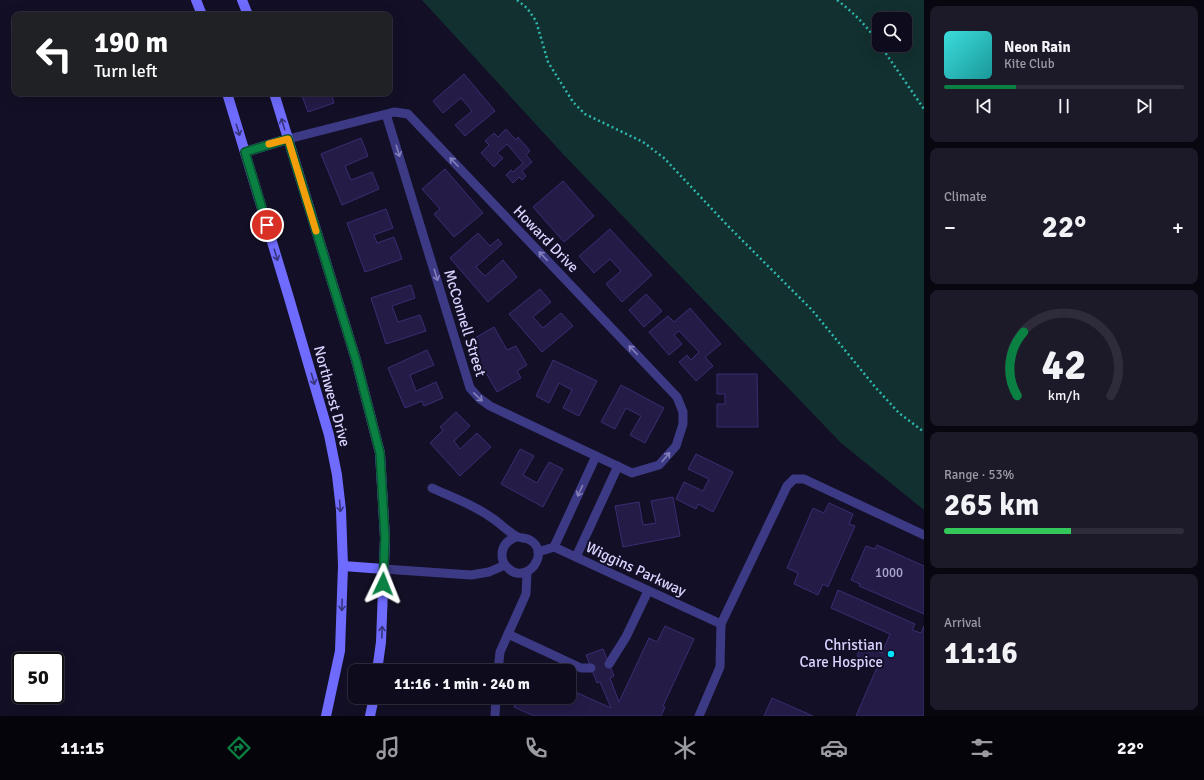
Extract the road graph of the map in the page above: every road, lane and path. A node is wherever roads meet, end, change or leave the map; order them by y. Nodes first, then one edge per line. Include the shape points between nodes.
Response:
1 (196, 0) edge
2 (242, 0) edge
3 (517, 0) edge
4 (837, 0) edge
5 (201, 12) edge
6 (247, 12) edge
7 (872, 32) edge
8 (885, 52) edge
9 (228, 96) edge
10 (275, 96) edge
11 (924, 110) edge
12 (386, 114) junction
13 (288, 139) junction
14 (245, 152) junction
15 (924, 432) edge
16 (596, 456) junction
17 (618, 466) junction
18 (632, 473) joint
19 (432, 488) dead end
20 (924, 535) edge
21 (516, 537) junction
22 (554, 547) junction
23 (538, 552) junction
24 (576, 557) junction
25 (505, 565) junction
26 (343, 566) junction
27 (384, 569) junction
28 (527, 572) junction
29 (648, 591) junction
30 (721, 624) junction
31 (508, 634) junction
32 (379, 664) edge
33 (499, 664) edge
34 (609, 664) dead end
35 (591, 668) dead end
36 (373, 704) edge
37 (496, 704) edge
38 (326, 716) edge
39 (370, 716) edge
40 (495, 716) edge
41 (699, 716) edge

1 - 5 main road
2 - 6 main road
3 - 15 path via 527,8 536,21 548,62 573,102 585,114 643,142 664,158 812,310 899,413
4 - 7 path
8 - 11 path
9 -> 14 main road, Northwest Drive
13 -> 10 main road
12 - 13 lane, Howard Drive
12 -> 16 lane, McConnell Street via 470,388 490,406
18 -> 12 lane, Howard Drive via 659,465 676,446 683,424 683,412 677,397 408,114
13 - 14 main road
13 - 27 main road via 356,360 380,453 385,538
14 -> 26 main road, Northwest Drive via 329,435 341,510
16 - 17 lane, McConnell Street
16 -> 22 lane
17 - 18 lane, McConnell Street
17 - 24 lane
19 - 21 lane via 488,514
20 - 30 lane via 804,479 794,479 786,486
21 - 23 lane via 528,538
21 - 25 lane via 503,548 502,560
22 - 23 lane
22 - 24 lane, Wiggins Parkway
23 - 28 lane via 536,564
24 - 29 lane, Wiggins Parkway
25 - 27 lane via 489,572 471,575
25 - 28 lane via 515,573
26 - 27 main road
26 -> 38 main road, Northwest Drive via 340,651
32 -> 27 main road
28 - 31 lane via 526,594
29 - 30 lane, Wiggins Parkway
29 - 34 lane via 626,637
30 - 41 lane via 720,667
31 - 33 lane via 500,652
31 - 35 lane via 581,668
36 - 39 main road
37 - 40 lane

